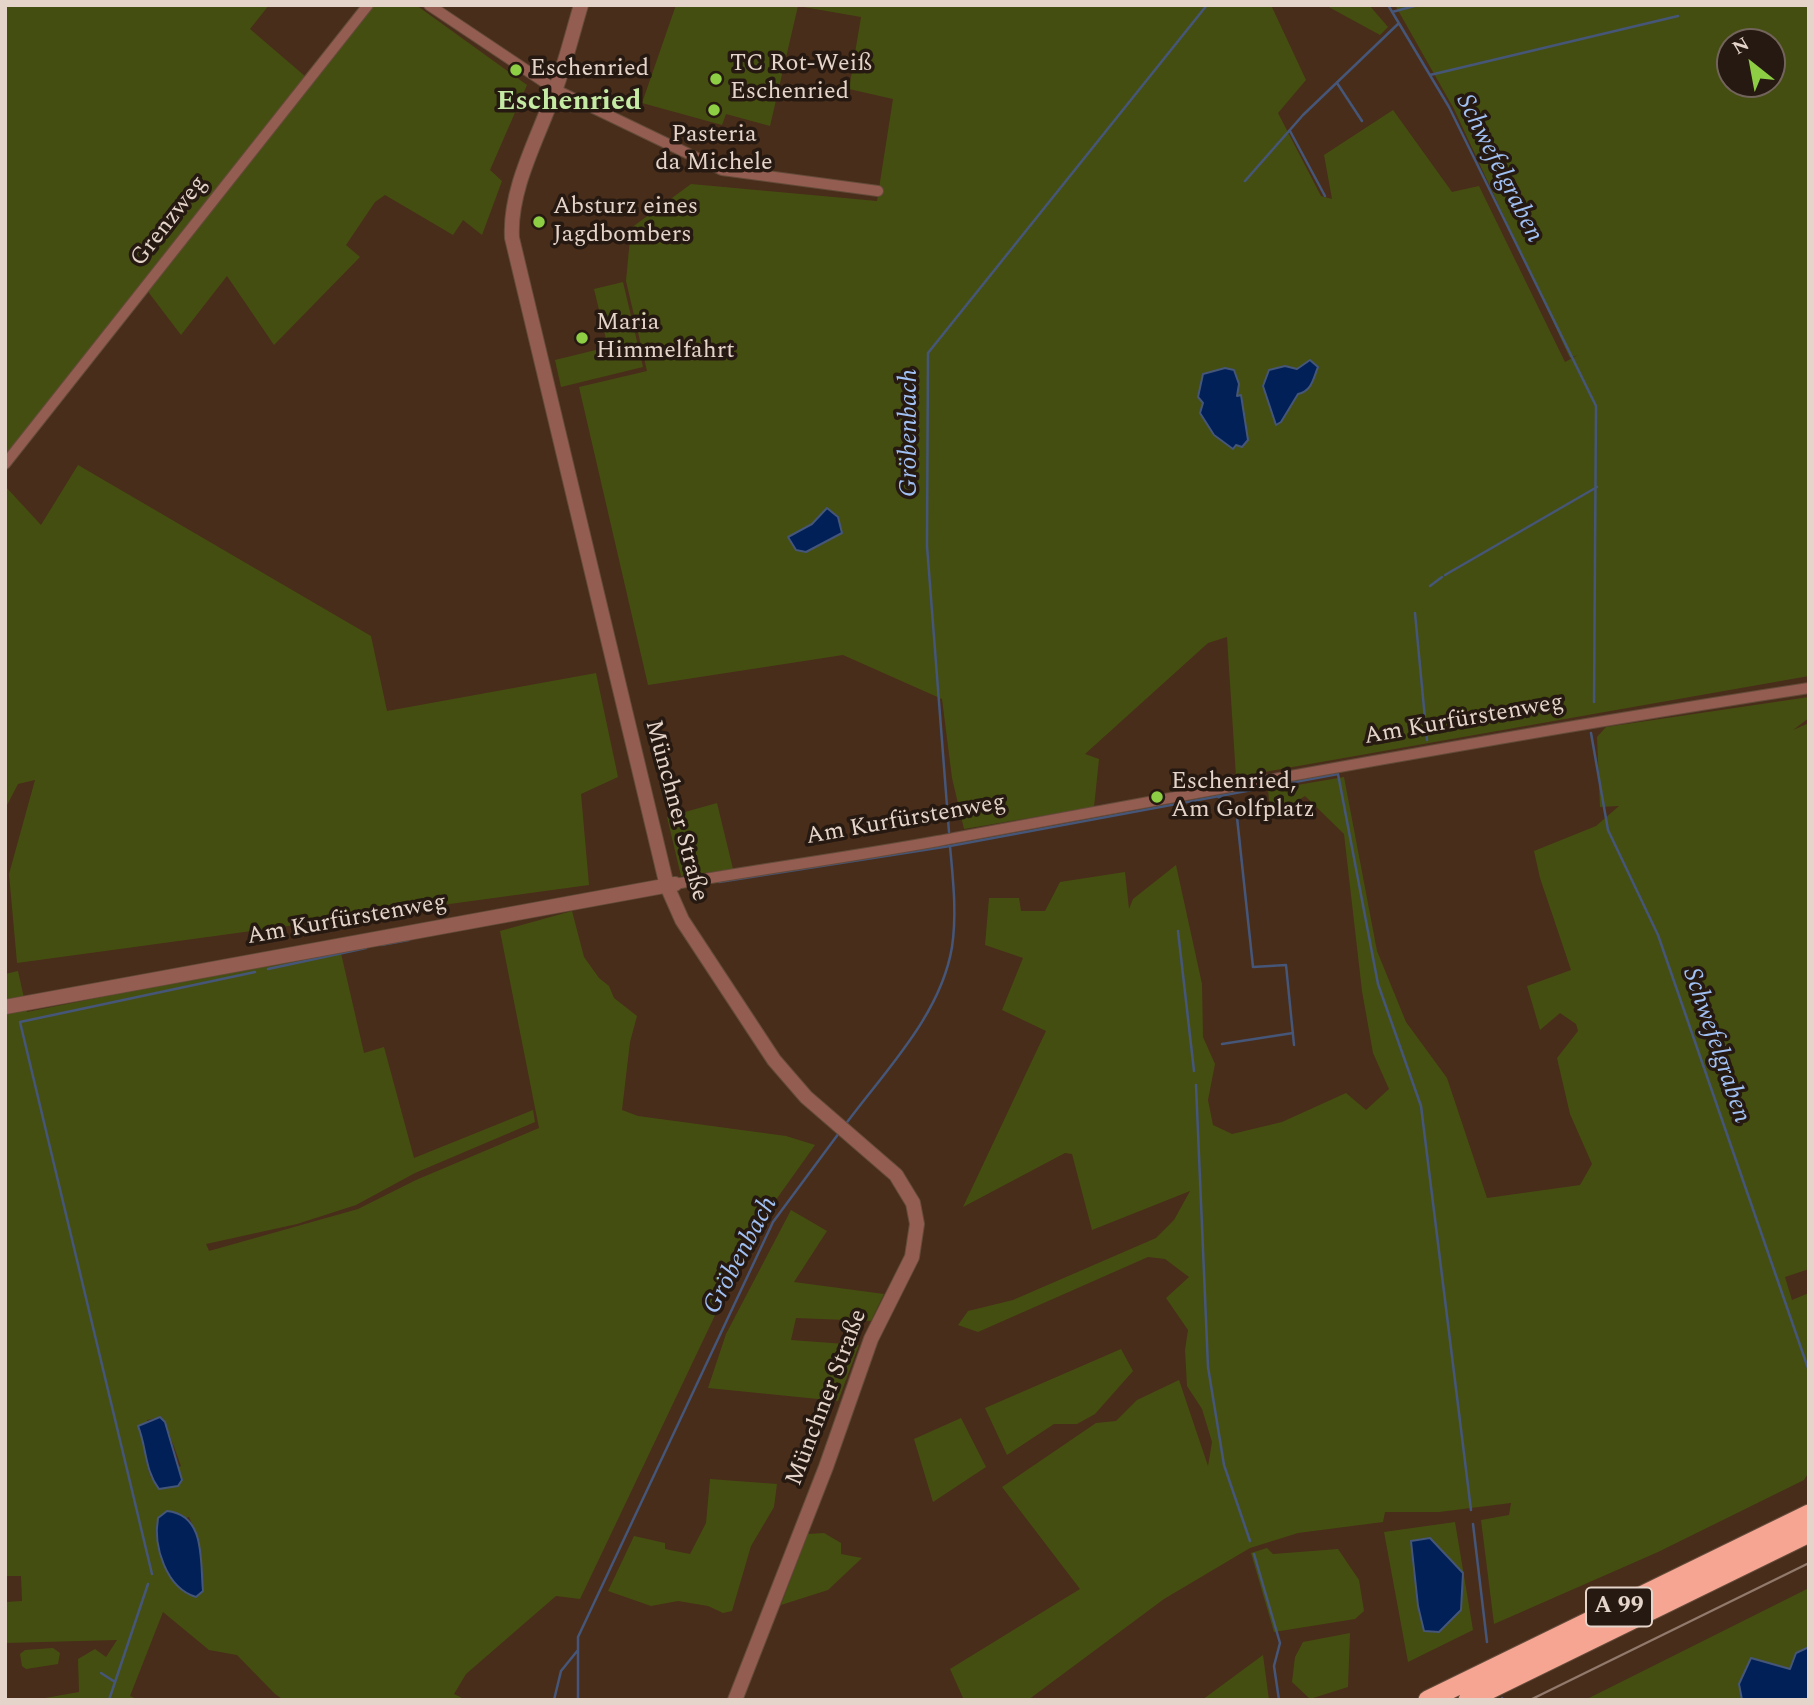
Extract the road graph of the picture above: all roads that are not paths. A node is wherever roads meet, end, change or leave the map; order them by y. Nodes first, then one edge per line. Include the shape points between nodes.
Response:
1 (368, 5) edge
2 (429, 5) edge
3 (581, 5) edge
4 (556, 90) junction
5 (878, 191) dead end
6 (5, 464) edge
7 (1809, 688) edge
8 (671, 885) junction
9 (8, 1006) edge
10 (1809, 1514) edge
11 (1809, 1533) edge
12 (735, 1700) edge
13 (1428, 1700) edge
14 (1468, 1700) edge

1 - 6 street, Grenzweg
2 - 4 street
3 - 4 street, Münchner Straße
4 - 5 street via 722,170
4 - 8 street, Münchner Straße via 514,204 512,238
7 - 8 street, Am Kurfürstenweg via 1593,721
8 - 9 street, Am Kurfürstenweg
8 - 12 street, Münchner Straße via 682,920 774,1060 843,1131 896,1175 915,1213 916,1241 867,1349
10 - 13 highway, A 99
11 - 14 highway, A 99

